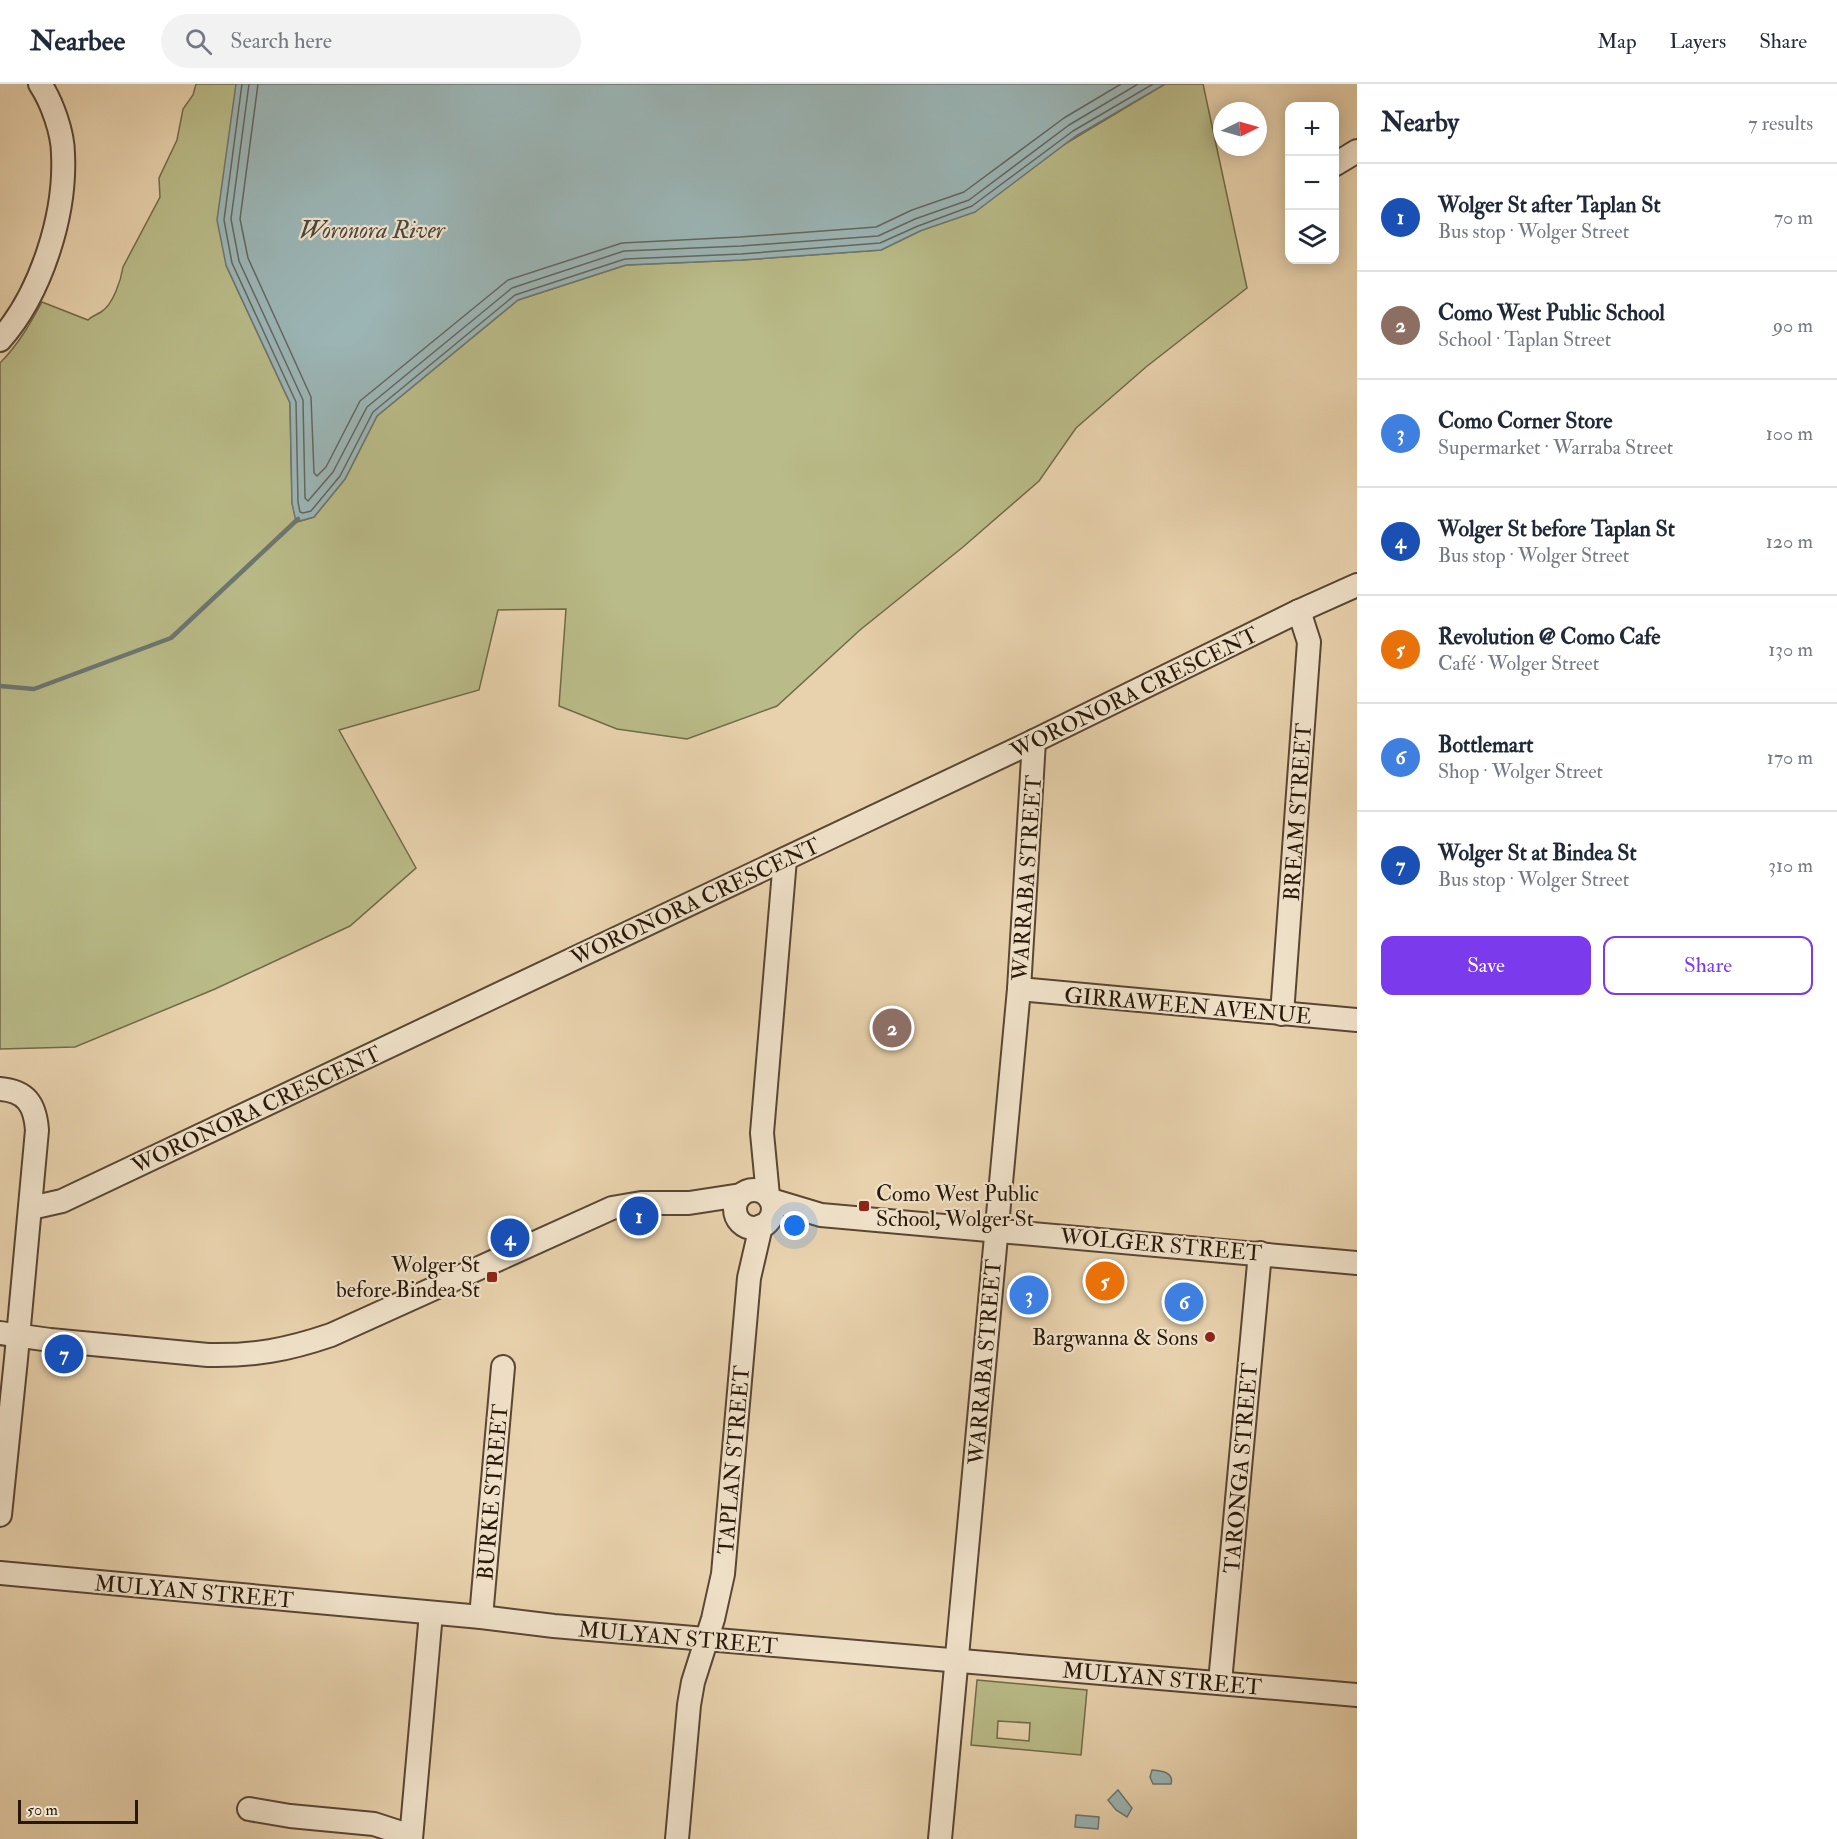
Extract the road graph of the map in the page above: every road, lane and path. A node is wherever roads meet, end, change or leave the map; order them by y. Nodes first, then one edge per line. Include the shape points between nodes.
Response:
1 (40, 84) edge
2 (1357, 151) edge
3 (1339, 162) edge
4 (0, 340) edge
5 (1357, 585) edge
6 (1299, 611) junction
7 (1034, 741) junction
8 (785, 859) junction
9 (1019, 988) junction
10 (1282, 1014) junction
11 (1357, 1020) edge
12 (0, 1089) edge
13 (762, 1132) junction
14 (769, 1198) junction
15 (30, 1208) junction
16 (749, 1213) junction
17 (821, 1215) junction
18 (996, 1230) junction
19 (1260, 1253) junction
20 (1357, 1263) edge
21 (9, 1335) edge
22 (502, 1367) dead end
23 (0, 1515) edge
24 (0, 1573) edge
25 (431, 1613) junction
26 (481, 1617) junction
27 (706, 1640) junction
28 (956, 1662) junction
29 (1220, 1682) junction
30 (1357, 1695) edge
31 (249, 1809) dead end
32 (411, 1838) edge
33 (677, 1839) edge
34 (940, 1839) edge

1 - 4 street via 56,118 63,152 57,218 47,257 28,297
2 - 3 street
5 - 6 street, WORONORA CRESCENT
6 - 7 street, WORONORA CRESCENT
6 - 10 street, BREAM STREET via 1309,642
7 - 8 street, WORONORA CRESCENT
7 - 9 street, WARRABA STREET
8 - 13 street, TAPLAN STREET
8 - 15 street, WORONORA CRESCENT via 62,1201
9 - 10 street, GIRRAWEEN AVENUE
9 - 18 street, WARRABA STREET
10 - 11 street, GIRRAWEEN AVENUE
12 - 15 street via 21,1094 29,1101 36,1118
13 - 14 street, TAPLAN STREET
13 - 16 street, TAPLAN STREET
14 - 16 street, TAPLAN STREET via 772,1215
14 - 17 street, WOLGER STREET
15 - 21 street
16 - 17 street, WOLGER STREET
16 - 21 street, WOLGER STREET via 689,1203 641,1203 612,1208 331,1335 274,1352 208,1355
16 - 27 street, TAPLAN STREET via 749,1278 723,1574
17 - 18 street, WOLGER STREET
18 - 19 street, WOLGER STREET
18 - 28 street, WARRABA STREET
19 - 20 street, WOLGER STREET
19 - 29 street, TARONGA STREET
21 - 23 street
22 - 26 street, BURKE STREET
24 - 25 street, MULYAN STREET
25 - 26 street, MULYAN STREET
25 - 32 street
26 - 27 street, MULYAN STREET
27 - 28 street, MULYAN STREET
27 - 33 street, TAPLAN STREET via 689,1705
28 - 29 street, MULYAN STREET
28 - 34 street, WARRABA STREET
29 - 30 street, MULYAN STREET
31 - 32 street via 374,1824

